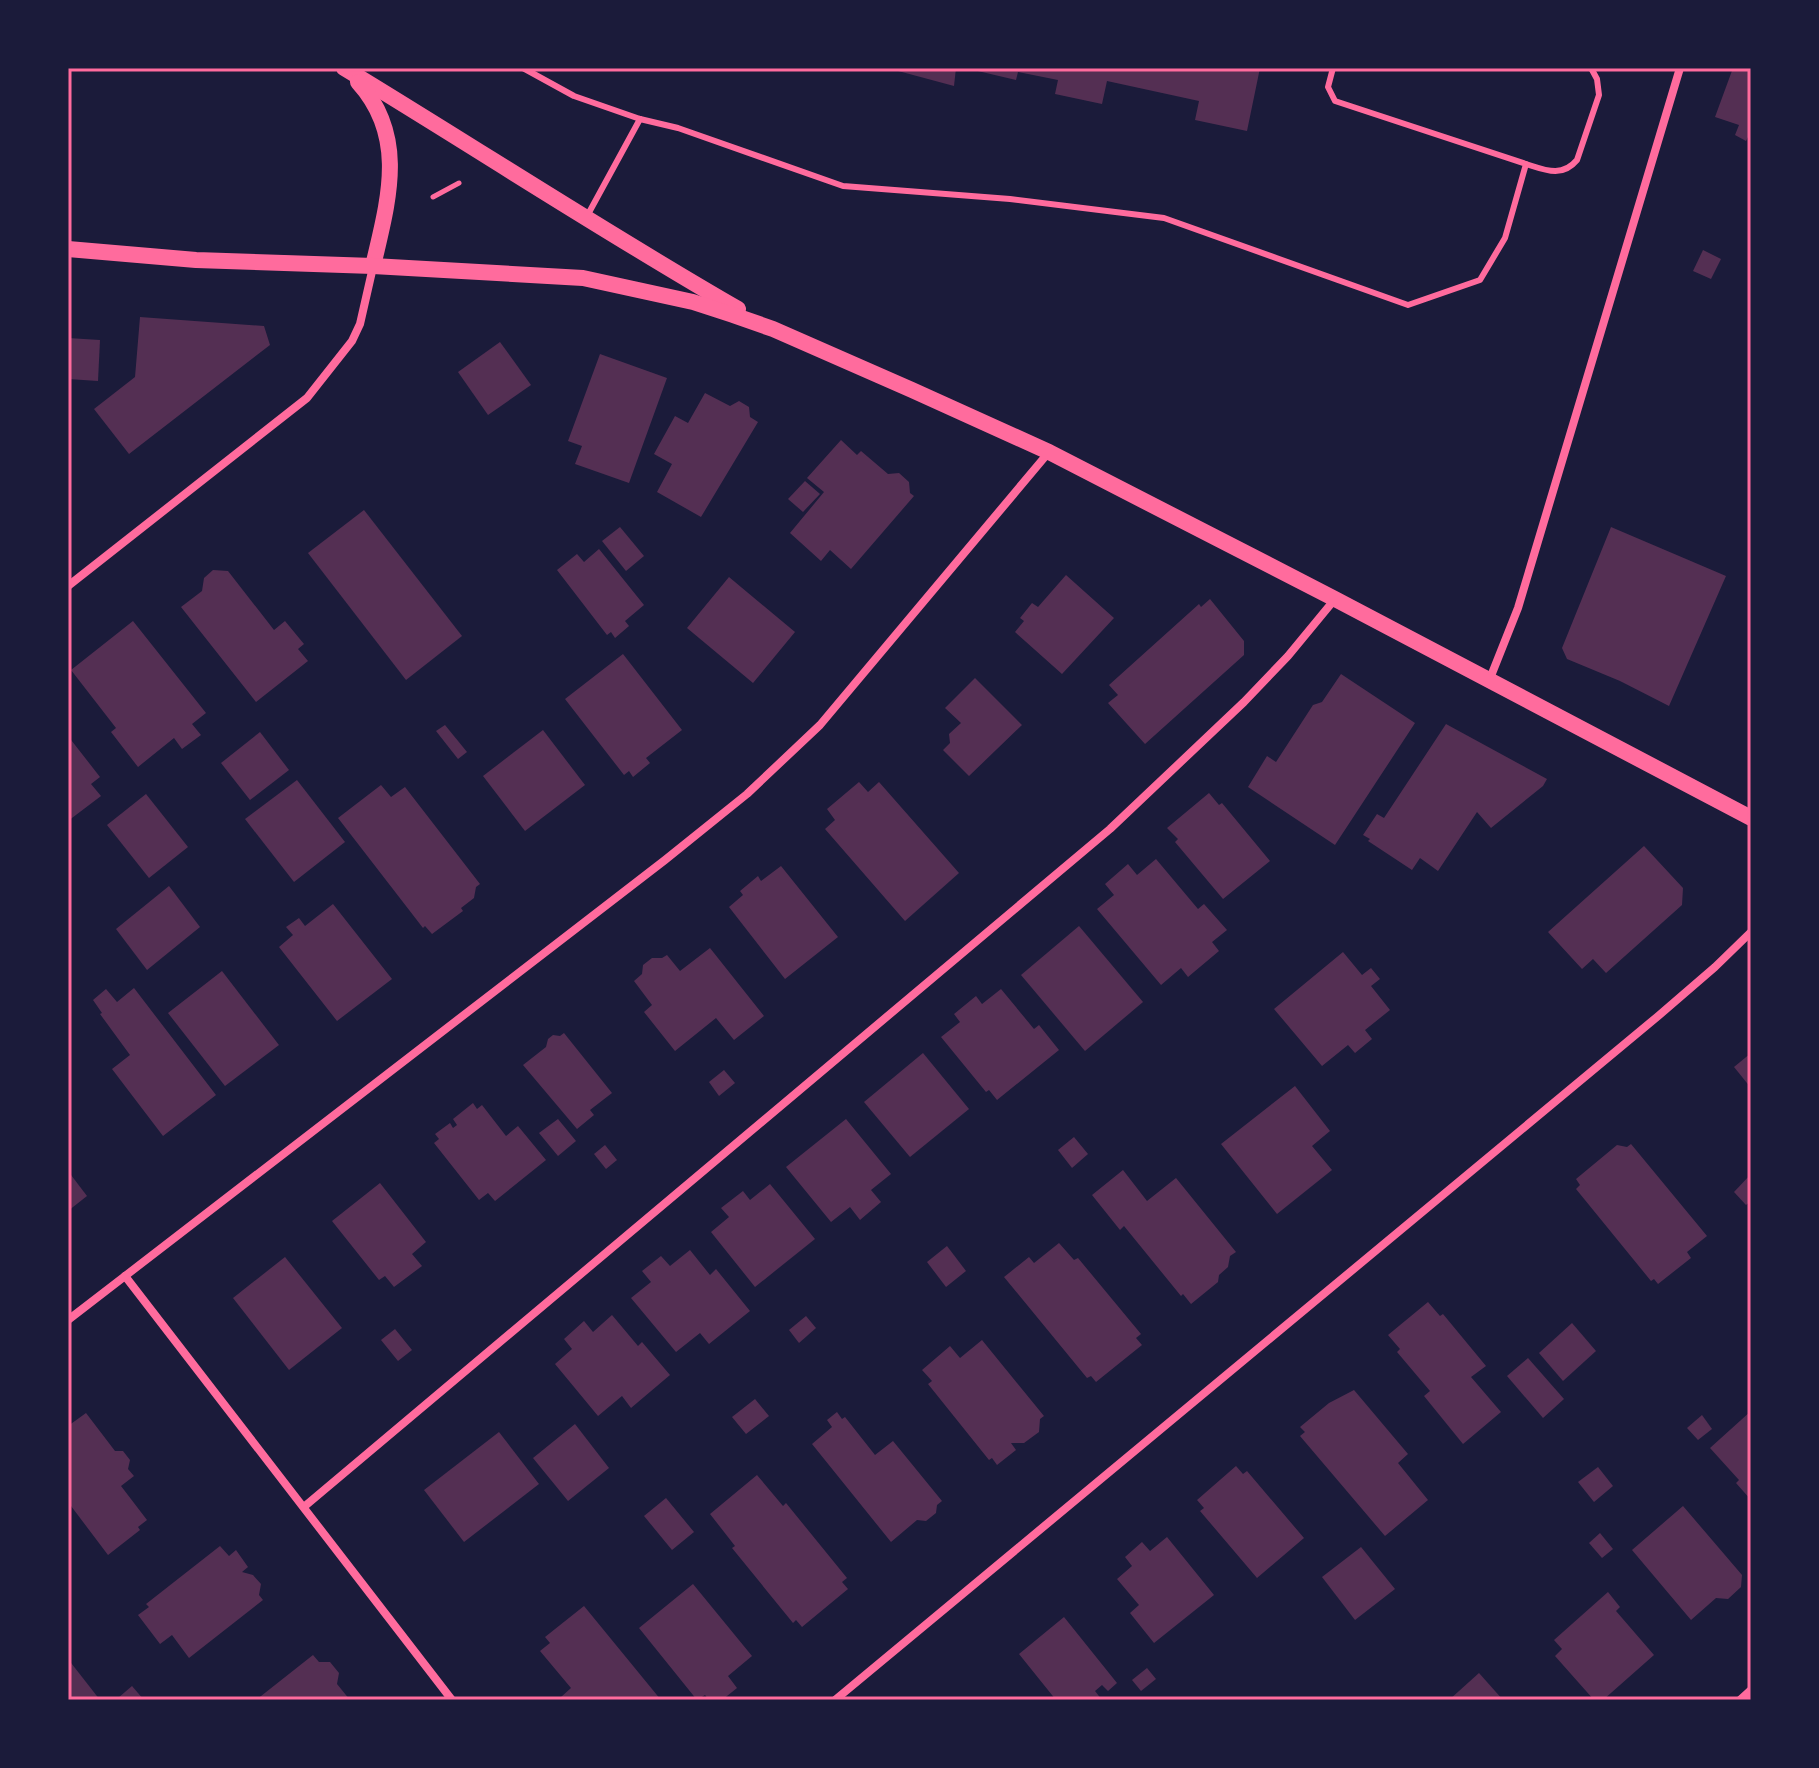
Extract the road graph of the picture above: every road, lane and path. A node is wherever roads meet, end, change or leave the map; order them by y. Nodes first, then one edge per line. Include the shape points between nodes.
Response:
1 (344, 68) edge
2 (523, 68) edge
3 (1333, 68) edge
4 (1591, 68) edge
5 (1680, 68) edge
6 (640, 119) junction
7 (1526, 164) junction
8 (585, 220) junction
9 (68, 249) edge
10 (373, 266) junction
11 (773, 329) junction
12 (1049, 452) junction
13 (68, 586) edge
14 (1335, 599) junction
15 (1489, 681) junction
16 (1751, 818) edge
17 (1751, 932) edge
18 (125, 1276) junction
19 (68, 1320) edge
20 (305, 1506) junction
21 (1751, 1690) edge
22 (452, 1700) edge
23 (835, 1700) edge
24 (1740, 1700) edge

1 - 8 main road
1 - 10 main road via 375,105 388,139 390,192
2 - 6 lane via 574,96
3 - 7 lane via 1328,87 1335,101
4 - 7 lane via 1599,95 1577,160 1559,172
5 - 15 street via 1515,617
6 - 7 lane via 843,186 1164,218 1408,305 1480,280 1505,238
6 - 8 lane
8 - 11 main road
9 - 10 main road
10 - 11 main road via 583,278 693,302
10 - 13 street via 352,341 307,398
11 - 12 main road
12 - 14 main road
12 - 18 street via 830,714 761,782
14 - 15 main road
14 - 20 street via 1253,693 1110,829
15 - 16 main road
17 - 23 street via 1657,1017
18 - 19 street
18 - 20 street
20 - 22 street
21 - 24 street

